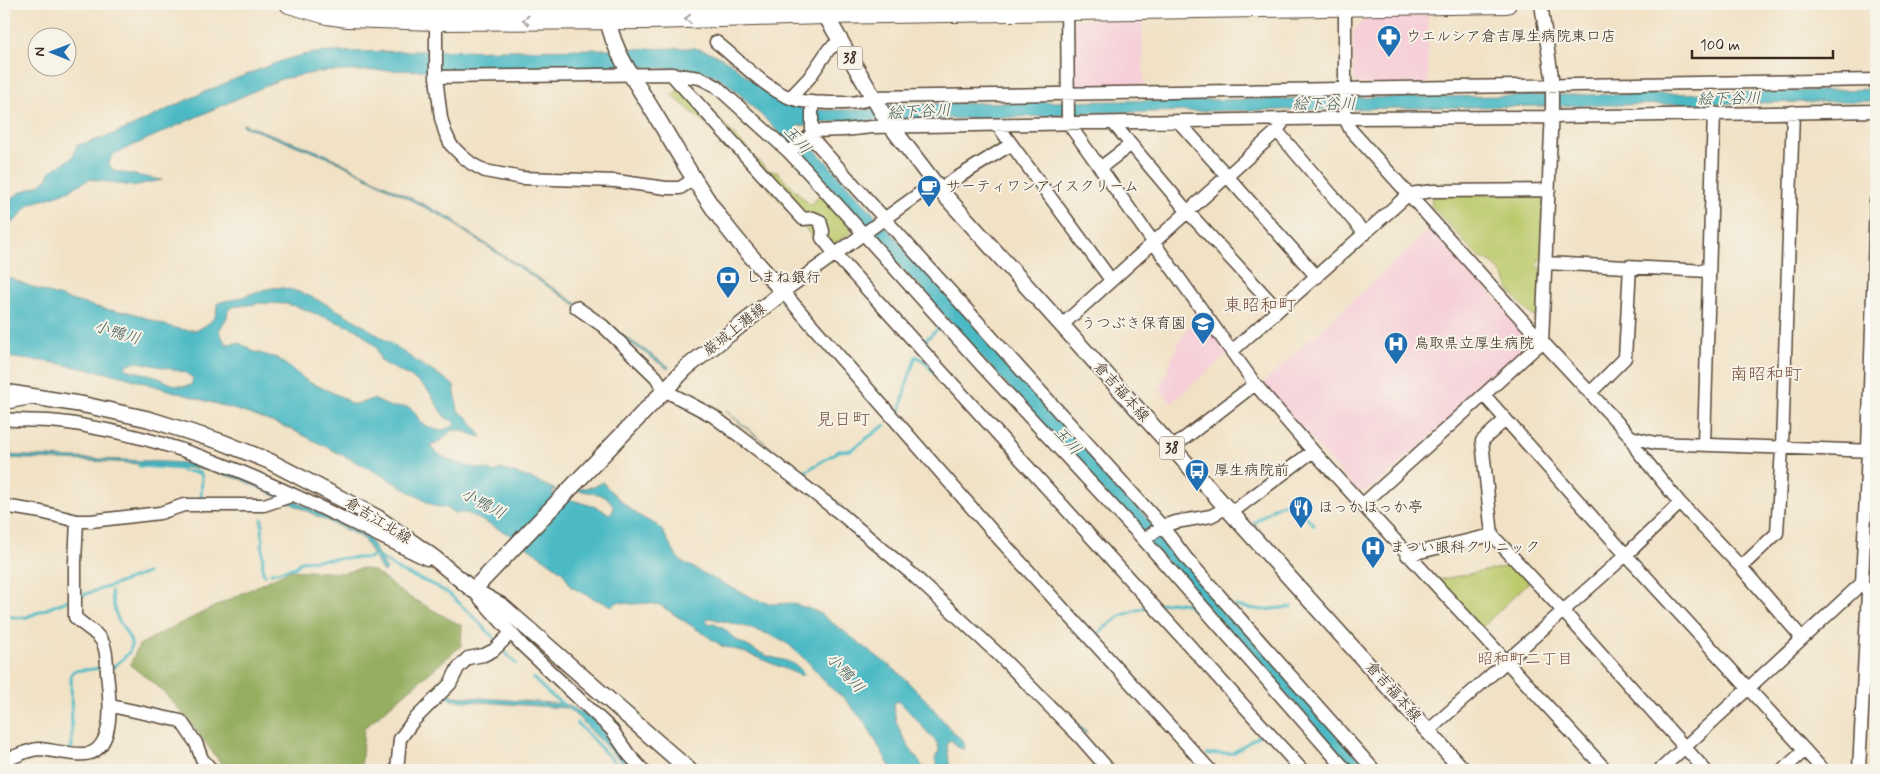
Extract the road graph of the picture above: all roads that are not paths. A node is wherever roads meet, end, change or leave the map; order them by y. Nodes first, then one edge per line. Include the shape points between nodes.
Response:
1 (341, 4) edge
2 (1507, 4) edge
3 (1542, 4) edge
4 (291, 5) edge
5 (1345, 5) edge
6 (825, 7) edge
7 (1067, 7) edge
8 (608, 13) junction
9 (436, 22) junction
10 (841, 41) junction
11 (716, 42) dead end
12 (630, 73) junction
13 (671, 74) junction
14 (436, 75) junction
15 (1876, 80) edge
16 (1552, 89) junction
17 (1345, 92) junction
18 (1067, 97) junction
19 (790, 98) junction
20 (874, 100) junction
21 (812, 102) junction
22 (1876, 111) edge
23 (1552, 112) junction
24 (1793, 112) junction
25 (1345, 114) junction
26 (1714, 114) junction
27 (1285, 119) junction
28 (1068, 120) junction
29 (1113, 122) junction
30 (1179, 122) junction
31 (890, 124) junction
32 (998, 126) junction
33 (1277, 131) junction
34 (811, 133) junction
35 (1010, 145) junction
36 (1130, 145) junction
37 (789, 152) junction
38 (1100, 168) junction
39 (1227, 175) junction
40 (694, 179) junction
41 (936, 186) junction
42 (1549, 190) junction
43 (1409, 194) junction
44 (1876, 201) edge
45 (1188, 212) junction
46 (882, 219) junction
47 (864, 232) junction
48 (1365, 234) junction
49 (1155, 243) junction
50 (836, 255) junction
51 (1545, 263) junction
52 (1630, 266) junction
53 (1709, 271) junction
54 (1317, 277) junction
55 (1111, 280) junction
56 (783, 292) junction
57 (576, 306) dead end
58 (1278, 310) junction
59 (1061, 326) junction
60 (1542, 342) junction
61 (1873, 342) edge
62 (1232, 351) junction
63 (1255, 384) junction
64 (4, 392) edge
65 (662, 392) junction
66 (1590, 393) junction
67 (1484, 395) junction
68 (38, 396) junction
69 (4, 404) edge
70 (4, 419) edge
71 (1505, 420) junction
72 (1631, 437) junction
73 (1704, 444) junction
74 (1172, 448) junction
75 (1782, 448) junction
76 (1872, 450) edge
77 (1313, 451) junction
78 (290, 493) junction
79 (1680, 503) junction
80 (1363, 504) junction
81 (4, 506) edge
82 (1229, 511) junction
83 (77, 521) junction
84 (1162, 526) junction
85 (1492, 535) junction
86 (1144, 540) junction
87 (1408, 555) junction
88 (1626, 555) junction
89 (433, 557) junction
90 (1741, 567) junction
91 (1862, 583) junction
92 (473, 590) junction
93 (1563, 611) junction
94 (511, 633) junction
95 (1802, 638) junction
96 (1507, 662) junction
97 (1748, 688) junction
98 (111, 706) junction
99 (1428, 731) junction
100 (1685, 748) junction
101 (1806, 750) junction
102 (4, 759) edge
103 (212, 770) edge
104 (396, 770) edge
105 (643, 770) edge
106 (689, 770) edge
107 (1109, 770) edge
108 (1210, 770) edge
109 (1302, 770) edge
110 (1346, 770) edge
111 (1374, 770) edge
112 (1464, 770) edge
113 (1606, 770) edge
114 (1660, 770) edge
115 (1705, 770) edge
116 (1783, 770) edge
117 (1823, 770) edge
118 (1859, 770) edge

1 - 9 highway
2 - 5 highway
3 - 16 street
4 - 9 highway via 348,18
5 - 7 highway
5 - 17 street
6 - 7 highway
6 - 8 highway
6 - 10 main road, 倉吉福本線 / 38
7 - 18 street
8 - 9 highway
8 - 12 main road via 612,37
9 - 14 street
10 - 19 street via 829,49
10 - 20 main road, 倉吉福本線 / 38
11 - 19 street via 766,85
12 - 13 street
12 - 14 street
12 - 40 main road
13 - 37 street via 700,78 716,86
13 - 50 street via 803,219 820,221 822,238
14 - 40 street via 441,118 451,145 485,171 522,178 616,181 666,188 680,188
15 - 16 street
16 - 17 street
16 - 23 street
17 - 18 street
17 - 25 street
18 - 20 street
18 - 28 street
19 - 21 street
20 - 21 street
20 - 31 main road, 倉吉福本線 / 38
21 - 34 street
22 - 24 street
23 - 25 street
23 - 26 street
23 - 42 street
24 - 26 street
24 - 75 street
25 - 27 street
25 - 43 street via 1350,129
26 - 53 street
27 - 30 street
27 - 33 street
28 - 29 street
28 - 32 street
28 - 38 street
29 - 30 street
29 - 36 street
30 - 39 street
31 - 32 street
31 - 34 street
31 - 41 main road, 倉吉福本線 / 38
32 - 35 street
33 - 39 street
33 - 48 street
34 - 37 street
34 - 46 street
35 - 41 street
35 - 55 street
36 - 38 street
36 - 45 street
37 - 47 street
38 - 49 street
39 - 45 street
39 - 54 street
40 - 56 main road via 723,223
41 - 46 street
41 - 59 main road, 倉吉福本線 / 38
42 - 43 street
42 - 51 street
43 - 48 street
43 - 60 street
44 - 61 street
45 - 49 street
45 - 58 street
46 - 47 street
46 - 84 street
47 - 50 street
47 - 86 street via 985,369
48 - 54 street
49 - 55 street
49 - 62 street
50 - 56 street
50 - 109 street
51 - 52 street
51 - 60 street
52 - 53 street
52 - 66 street via 1626,358
53 - 73 street
54 - 58 street
55 - 59 street
56 - 65 main road, 巌城上灘線 via 686,368
56 - 108 street via 993,532
57 - 65 street via 603,326 656,377
58 - 62 street
59 - 74 main road, 倉吉福本線 / 38
60 - 66 street
60 - 67 street
61 - 76 street
62 - 63 street
63 - 74 street
63 - 77 street
64 - 68 main road, 倉吉江北線
65 - 92 main road, 巌城上灘線
65 - 107 street via 713,416 841,514 912,574 999,655
66 - 72 street
67 - 71 street
67 - 80 street
68 - 69 street
68 - 89 main road, 倉吉江北線 via 148,419 253,454 378,518
70 - 78 street via 92,427 148,440 232,467
71 - 85 street via 1482,441
71 - 88 street
72 - 73 street via 1656,443
72 - 79 street via 1637,450
73 - 75 street
74 - 82 main road, 倉吉福本線 / 38
75 - 76 street
75 - 90 street via 1777,533
76 - 91 street
77 - 80 street
77 - 82 street
78 - 83 street via 288,497 264,505 184,505 139,517
78 - 89 street via 427,559
79 - 88 street
79 - 90 street
80 - 87 street
81 - 83 street
82 - 84 street
82 - 99 main road, 倉吉福本線 / 38
83 - 98 street via 75,617 104,643
84 - 86 street
84 - 111 street via 1193,567
85 - 87 street
85 - 93 street
86 - 110 street
87 - 96 street
88 - 93 street
88 - 97 street
89 - 92 main road, 倉吉江北線
90 - 95 street
91 - 95 street
91 - 118 street via 1868,592
92 - 94 street
92 - 106 main road, 倉吉江北線 via 502,606
93 - 96 street
93 - 100 street
94 - 104 street via 494,650 468,658 458,668 450,684 413,721 400,739
94 - 105 street via 597,714
95 - 97 street
96 - 99 street
96 - 113 street
97 - 100 street
97 - 101 street
98 - 102 street via 101,744 92,752 30,749
98 - 103 street via 181,721 202,759
99 - 112 main road, 倉吉福本線 / 38
100 - 114 street
100 - 115 street
101 - 116 street
101 - 117 street

